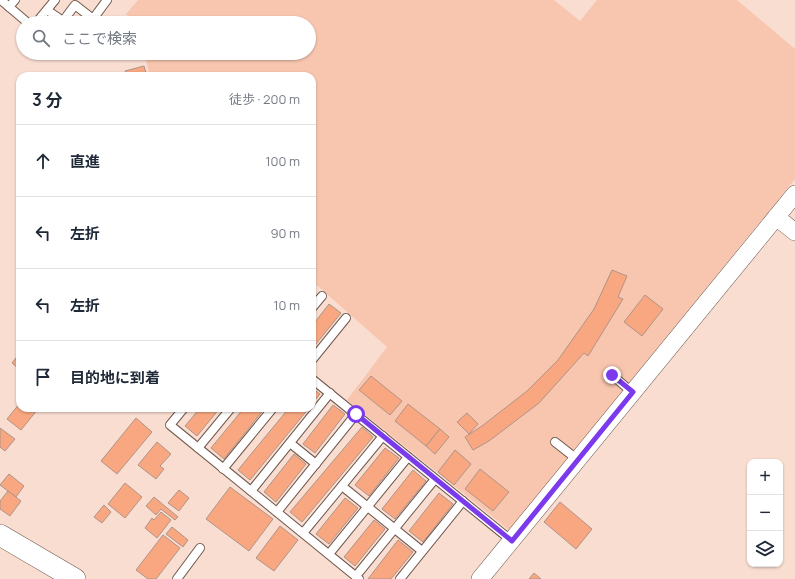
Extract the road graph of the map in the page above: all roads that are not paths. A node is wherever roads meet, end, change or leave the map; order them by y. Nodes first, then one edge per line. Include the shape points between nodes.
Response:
1 (1, 0) edge
2 (15, 0) edge
3 (55, 0) edge
4 (108, 0) edge
5 (9, 7) junction
6 (47, 10) junction
7 (20, 16) edge
8 (42, 16) edge
9 (55, 16) edge
10 (66, 16) edge
11 (86, 16) edge
12 (95, 16) edge
13 (795, 194) edge
14 (776, 217) junction
15 (795, 232) edge
16 (322, 296) dead end
17 (316, 303) edge
18 (346, 318) dead end
19 (316, 355) edge
20 (612, 375) dead end
21 (316, 382) edge
22 (633, 392) junction
23 (330, 394) junction
24 (316, 411) edge
25 (181, 412) edge
26 (228, 412) edge
27 (270, 412) edge
28 (315, 412) edge
29 (356, 414) junction
30 (382, 436) junction
31 (555, 442) dead end
32 (290, 443) junction
33 (198, 448) junction
34 (408, 457) junction
35 (578, 460) junction
36 (316, 464) junction
37 (223, 469) junction
38 (435, 479) junction
39 (342, 486) junction
40 (251, 491) junction
41 (463, 501) junction
42 (368, 507) junction
43 (277, 512) junction
44 (394, 528) junction
45 (303, 533) junction
46 (0, 535) edge
47 (512, 541) junction
48 (200, 548) dead end
49 (422, 551) junction
50 (329, 554) junction
51 (358, 577) edge
52 (75, 579) edge
53 (177, 579) edge
54 (400, 579) edge
55 (480, 579) edge

1 - 5 lane
2 - 5 lane
3 - 6 lane
4 - 12 lane
5 - 7 lane
6 - 8 lane
6 - 9 lane
10 - 11 lane via 75,5
13 - 14 street
14 - 15 street
14 - 22 street
16 - 17 lane
18 - 19 lane
20 - 22 lane
21 - 23 lane
22 - 35 street
23 - 24 lane
23 - 29 lane
25 - 33 lane via 170,426
26 - 33 lane
27 - 37 lane
28 - 32 lane
29 - 30 lane
29 - 36 lane
30 - 34 lane
30 - 39 lane
31 - 35 lane
32 - 36 lane
32 - 40 lane
33 - 37 lane
34 - 38 lane
34 - 42 lane
35 - 47 street
36 - 43 lane
37 - 40 lane
38 - 41 lane
38 - 44 lane
39 - 42 lane
39 - 45 lane
40 - 43 lane
41 - 47 lane
41 - 49 lane
42 - 44 lane
42 - 50 lane
43 - 45 lane
44 - 49 lane
44 - 51 lane
45 - 50 lane
46 - 52 street
47 - 55 street
48 - 53 lane
49 - 54 lane
50 - 51 lane

